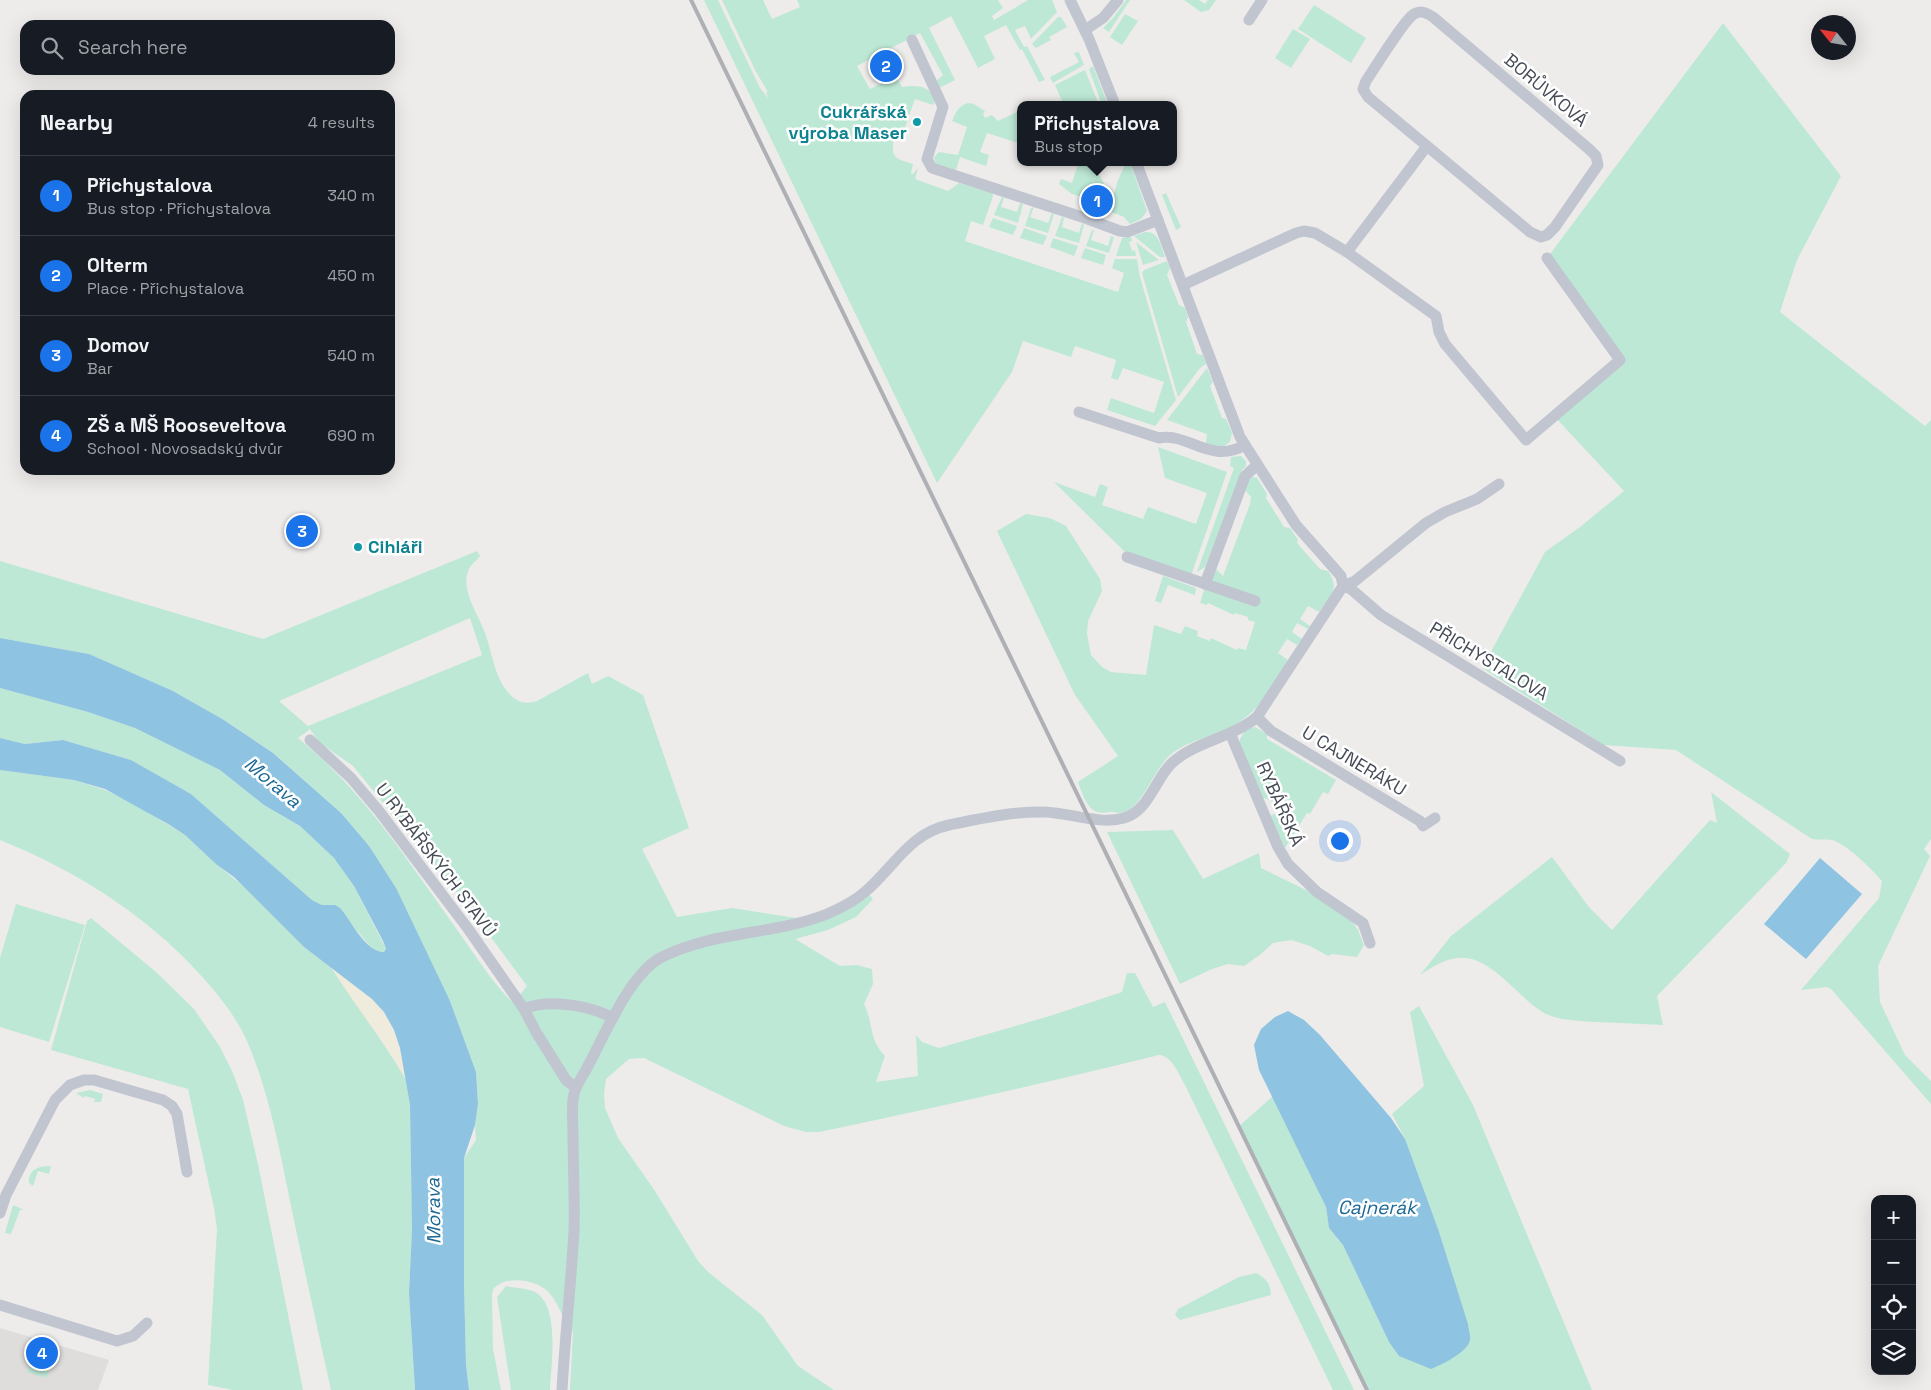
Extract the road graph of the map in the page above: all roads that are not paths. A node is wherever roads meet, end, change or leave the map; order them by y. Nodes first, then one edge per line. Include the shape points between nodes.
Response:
1 (1070, 0) edge
2 (1118, 0) edge
3 (1262, 0) edge
4 (1249, 20) dead end
5 (1085, 30) junction
6 (912, 40) dead end
7 (1113, 101) edge
8 (1426, 146) junction
9 (1138, 166) edge
10 (1158, 220) junction
11 (1347, 252) junction
12 (1546, 258) dead end
13 (1183, 285) junction
14 (1079, 412) dead end
15 (1245, 445) junction
16 (1257, 465) junction
17 (1499, 484) dead end
18 (1127, 557) dead end
19 (1206, 584) junction
20 (1343, 586) junction
21 (1255, 601) dead end
22 (1257, 717) junction
23 (1230, 734) junction
24 (310, 740) dead end
25 (1620, 761) dead end
26 (1435, 818) dead end
27 (1370, 943) dead end
28 (524, 1009) junction
29 (613, 1018) junction
30 (576, 1088) junction
31 (187, 1172) dead end
32 (0, 1213) edge
33 (0, 1305) edge
34 (147, 1323) dead end
35 (562, 1390) edge

1 - 5 street
2 - 5 street via 1104,18
3 - 4 street
5 - 7 street
6 - 10 street via 943,107 927,159 932,168 1120,231 1127,232
8 - 8 street, BORŮVKOVÁ via 1368,97 1364,89 1366,81 1405,24 1419,12 1432,17 1575,137 1594,154 1598,165 1555,227 1541,237 1532,234
8 - 11 street
9 - 10 street, PŘICHYSTALOVA
10 - 13 street, PŘICHYSTALOVA
11 - 12 street via 1436,316 1445,344 1526,440 1620,360
11 - 13 street via 1315,233 1304,231
13 - 15 street, PŘICHYSTALOVA
14 - 15 street via 1159,438 1167,436 1210,450 1234,451
15 - 16 street, PŘICHYSTALOVA
16 - 19 street via 1245,476
16 - 20 street, PŘICHYSTALOVA via 1300,530 1341,576
17 - 20 street via 1477,499 1426,523 1357,579
18 - 19 street
19 - 21 street
20 - 22 street
20 - 25 street, PŘICHYSTALOVA via 1381,615
22 - 23 street
22 - 26 street, U CAJNERÁKU via 1271,731 1424,826
23 - 27 street, RYBÁŘSKÁ via 1288,864 1317,892 1363,923
23 - 29 street via 1176,760 1142,806 1124,818 1030,813 952,824 926,833 907,847 866,891 837,909 805,922 718,939 660,957 647,966
24 - 28 street, U RYBÁŘSKÝCH STAVŮ via 351,778 379,811
28 - 29 street via 539,1005 567,1005 593,1009
28 - 30 street, U RYBÁŘSKÝCH STAVŮ via 566,1080
29 - 30 street
30 - 35 street via 573,1100 574,1230
31 - 32 street via 177,1114 172,1106 159,1099 84,1080 70,1085 55,1100
33 - 34 street via 117,1341 133,1336

